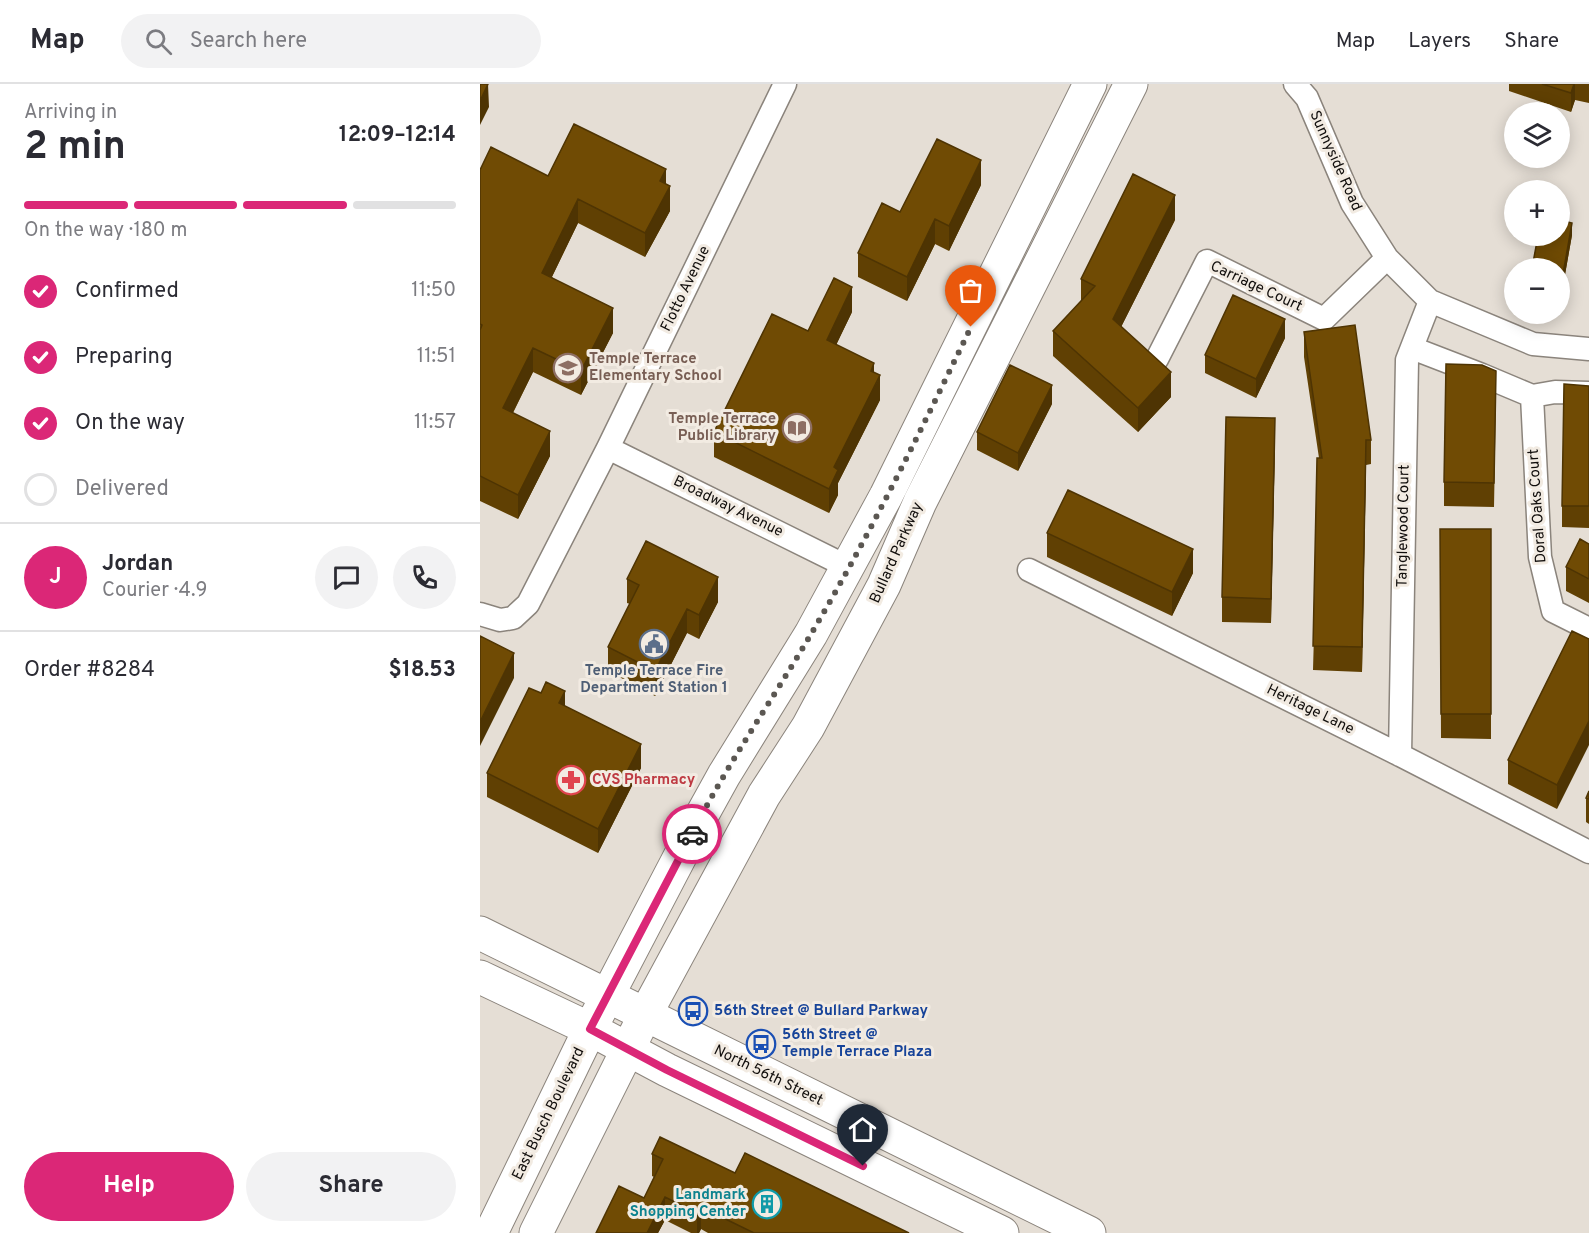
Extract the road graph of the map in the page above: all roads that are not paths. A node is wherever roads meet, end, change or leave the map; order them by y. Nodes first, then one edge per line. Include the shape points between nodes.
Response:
1 (784, 84) edge
2 (1090, 84) edge
3 (1131, 84) edge
4 (1295, 84) edge
5 (1387, 258) junction
6 (1430, 302) junction
7 (1412, 348) junction
8 (1589, 349) edge
9 (1157, 359) edge
10 (1589, 393) edge
11 (1532, 396) junction
12 (608, 448) junction
13 (848, 567) junction
14 (1029, 570) dead end
15 (480, 614) edge
16 (1589, 629) edge
17 (1400, 755) junction
18 (1589, 852) edge
19 (480, 933) edge
20 (480, 976) edge
21 (608, 996) junction
22 (646, 1013) junction
23 (590, 1029) junction
24 (628, 1049) junction
25 (954, 1210) junction
26 (491, 1233) edge
27 (536, 1233) edge
28 (1002, 1233) edge
29 (1049, 1233) edge
30 (1089, 1233) edge

1 - 12 street, Flotto Avenue
2 - 13 main road
3 - 22 main road, Bullard Parkway via 920,502 885,585 808,727 764,795
4 - 5 street, Sunnyside Road via 1307,98 1352,203
5 - 6 street, Sunnyside Road
5 - 9 street, Carriage Court via 1324,319 1207,261
6 - 7 street, Tanglewood Court
6 - 8 street, Sunnyside Road via 1533,344
7 - 11 street
7 - 17 street, Tanglewood Court via 1407,360
10 - 11 street
11 - 16 street, Doral Oaks Court via 1539,557 1553,611
12 - 13 street, Broadway Avenue
12 - 15 street, Flotto Avenue via 528,604 513,618 500,620
13 - 21 main road via 724,775
14 - 17 street, Heritage Lane
17 - 18 street, Heritage Lane
19 - 21 main road, North 56th Street
20 - 23 main road
21 - 22 main road, North 56th Street
21 - 23 main road, East Busch Boulevard
22 - 24 main road
22 - 30 main road, North 56th Street
23 - 24 main road
23 - 26 main road, East Busch Boulevard
24 - 25 main road
24 - 27 main road
25 - 28 main road
25 - 29 main road via 972,1204 993,1209

